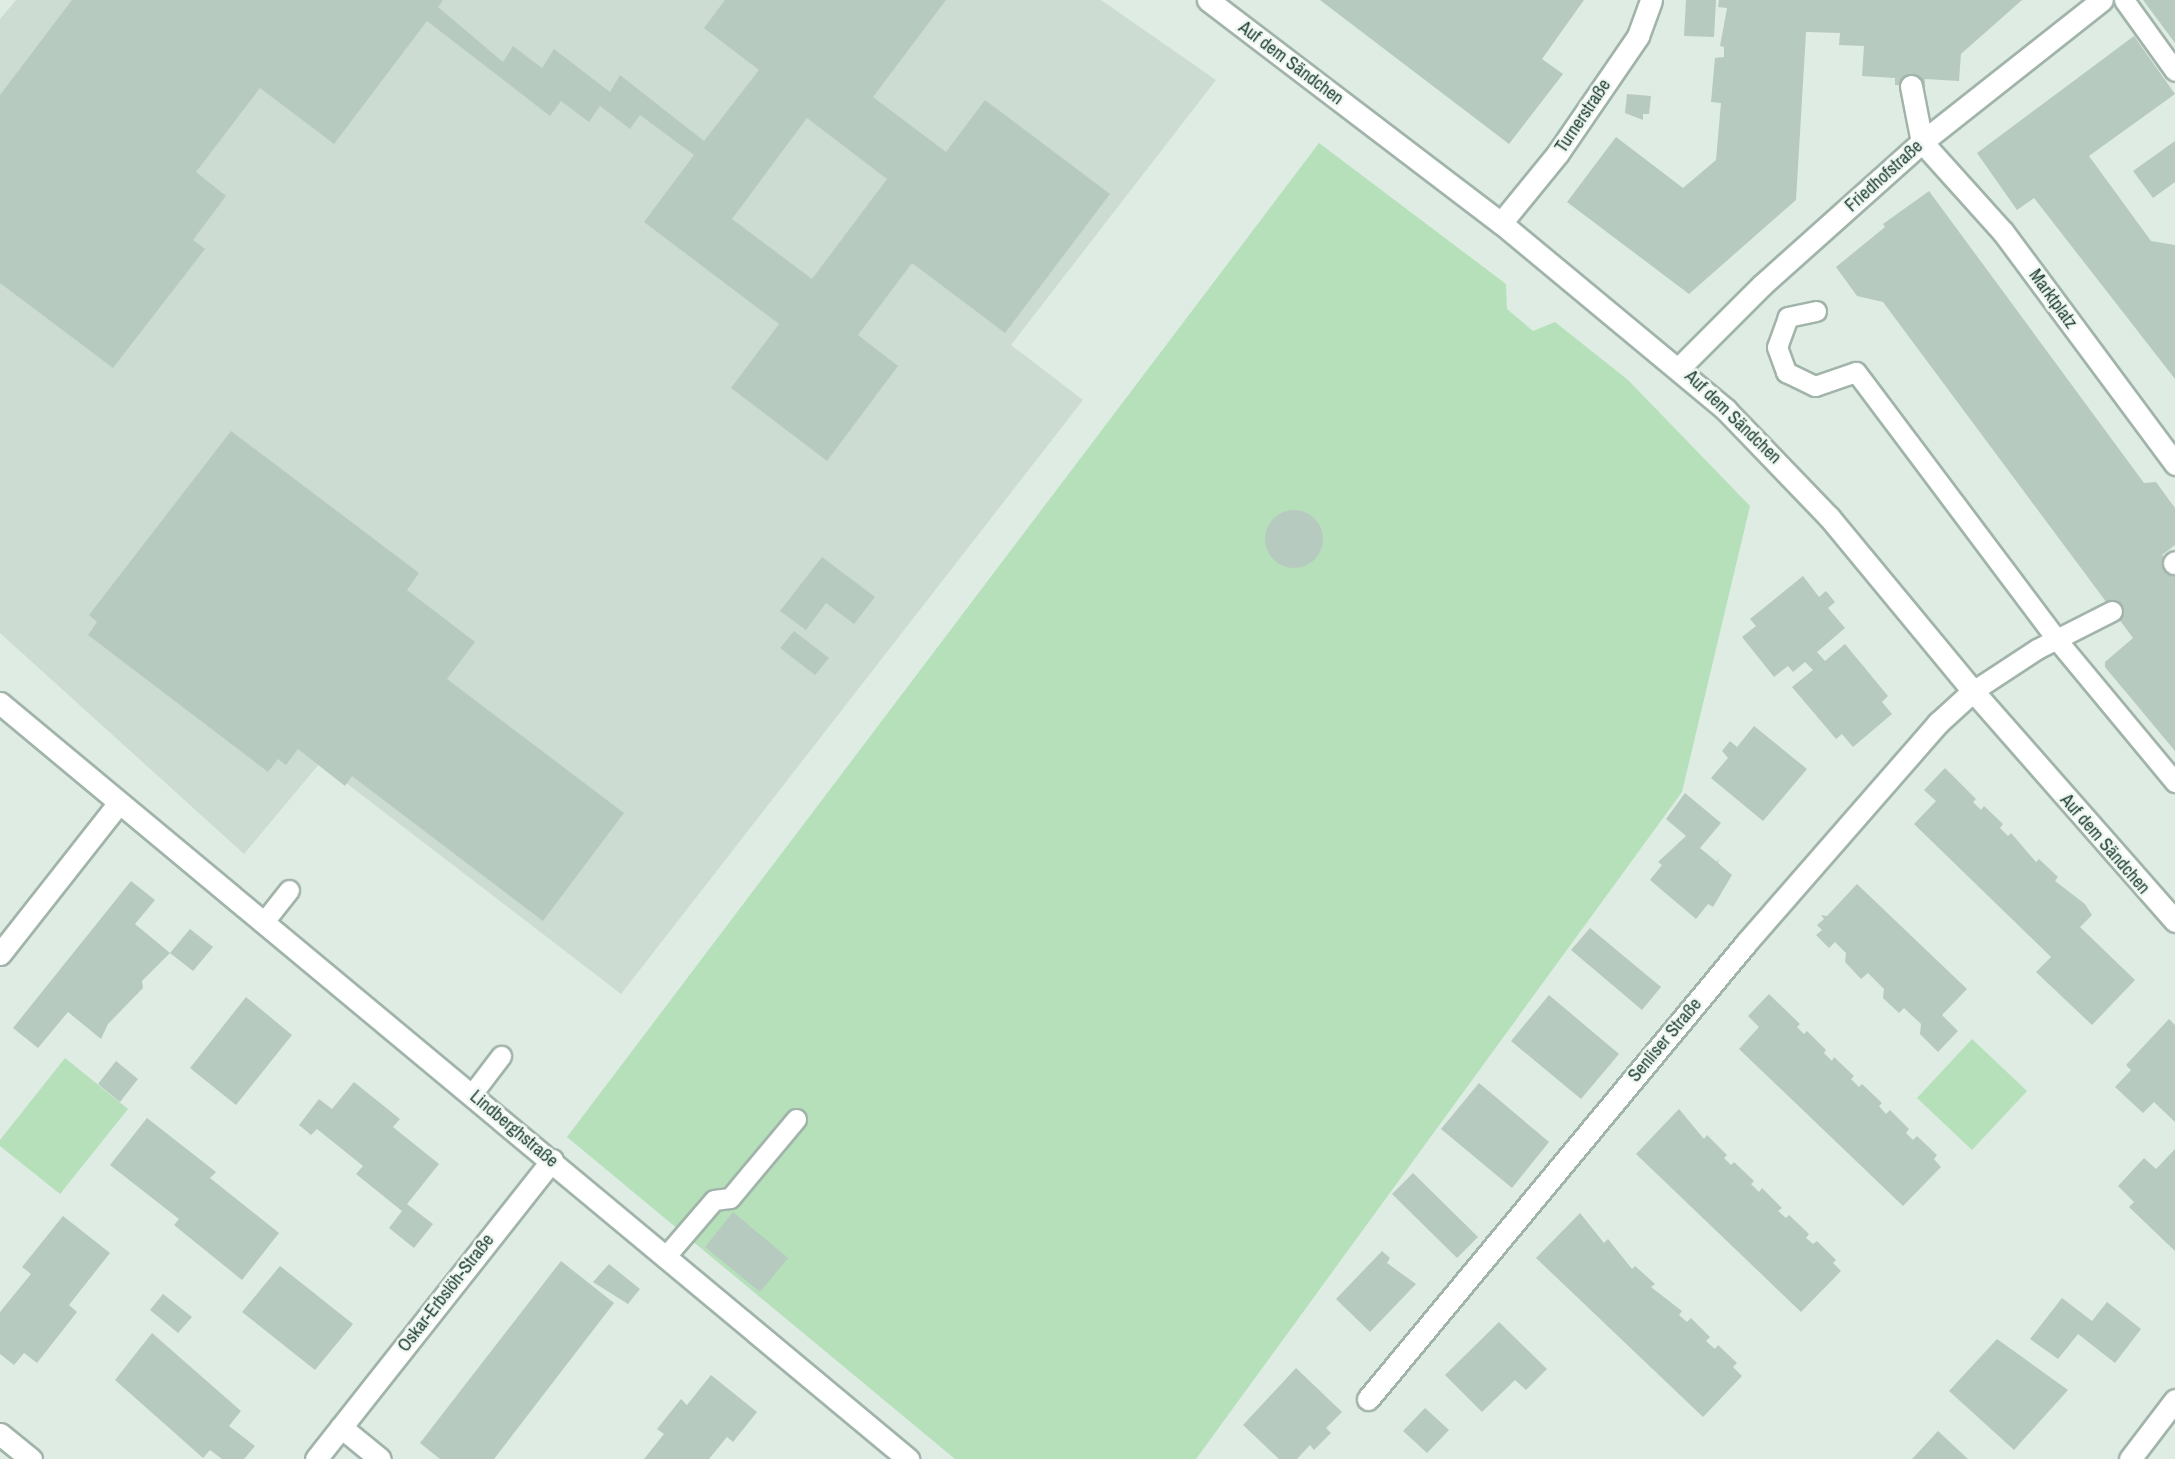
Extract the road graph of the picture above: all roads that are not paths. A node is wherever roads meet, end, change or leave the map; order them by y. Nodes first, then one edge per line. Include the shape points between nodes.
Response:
1 (1208, 0) edge
2 (1651, 0) edge
3 (2102, 0) edge
4 (2124, 0) edge
5 (2175, 71) edge
6 (1910, 86) dead end
7 (1923, 142) junction
8 (1501, 223) junction
9 (1816, 312) dead end
10 (1680, 366) junction
11 (2175, 464) edge
12 (2112, 611) dead end
13 (2057, 640) junction
14 (1973, 691) junction
15 (0, 703) edge
16 (2175, 782) edge
17 (119, 803) junction
18 (289, 890) dead end
19 (2175, 921) edge
20 (264, 923) junction
21 (0, 954) edge
22 (501, 1056) dead end
23 (472, 1094) junction
24 (796, 1119) dead end
25 (552, 1160) junction
26 (664, 1257) junction
27 (1368, 1399) dead end
28 (2175, 1400) edge
29 (341, 1427) junction
30 (0, 1434) edge
31 (31, 1459) edge
32 (316, 1459) edge
33 (380, 1459) edge
34 (908, 1459) edge
35 (2130, 1459) edge

1 - 8 street, Auf dem Sändchen
2 - 8 street, Turnerstraße via 1638,36 1558,153
3 - 7 street, Friedhofstraße
4 - 5 lane
6 - 7 street
7 - 10 street, Friedhofstraße via 1762,285
7 - 11 street, Marktplatz via 2003,232
8 - 10 street, Auf dem Sändchen
9 - 13 lane via 1788,317 1776,347 1786,372 1815,386 1856,373
10 - 14 street, Auf dem Sändchen via 1780,462
12 - 13 lane
13 - 14 lane
13 - 16 lane
14 - 19 street, Auf dem Sändchen
14 - 27 street, Senliser Straße via 1938,723 1746,943
15 - 17 street, Lindberghstraße
17 - 20 street, Lindberghstraße
17 - 21 street
18 - 20 lane
20 - 23 street, Lindberghstraße
22 - 23 lane
23 - 25 street, Lindberghstraße
24 - 26 lane via 730,1198 714,1200
25 - 26 street, Lindberghstraße
25 - 29 street, Oskar-Erbslöh-Straße
26 - 34 street, Lindberghstraße
28 - 35 street
29 - 32 street, Oskar-Erbslöh-Straße
29 - 33 street
30 - 31 street

